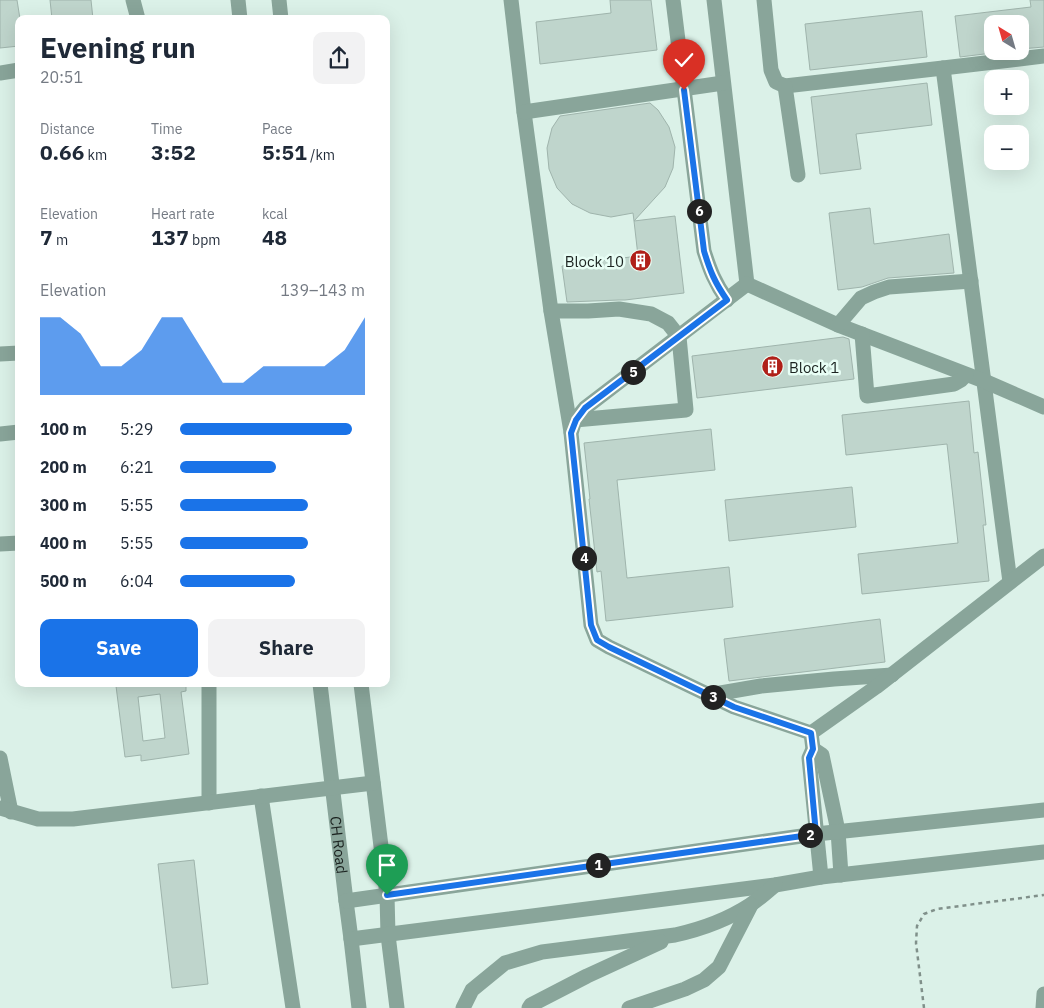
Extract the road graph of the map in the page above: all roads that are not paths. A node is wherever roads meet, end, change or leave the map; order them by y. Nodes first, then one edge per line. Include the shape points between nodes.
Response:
1 (133, 0) edge
2 (238, 0) edge
3 (279, 0) edge
4 (511, 0) edge
5 (673, 0) edge
6 (714, 0) edge
7 (764, 0) edge
8 (137, 15) edge
9 (240, 15) edge
10 (281, 15) edge
11 (1044, 56) edge
12 (943, 68) junction
13 (15, 71) edge
14 (0, 73) edge
15 (723, 83) junction
16 (785, 86) junction
17 (684, 90) junction
18 (524, 112) junction
19 (798, 175) dead end
20 (971, 281) junction
21 (747, 284) junction
22 (727, 300) junction
23 (551, 311) junction
24 (838, 325) junction
25 (862, 334) junction
26 (678, 337) junction
27 (15, 353) edge
28 (0, 354) edge
29 (966, 374) junction
30 (984, 381) junction
31 (1044, 407) edge
32 (573, 427) junction
33 (15, 432) edge
34 (0, 434) edge
35 (15, 543) edge
36 (0, 544) edge
37 (1044, 556) edge
38 (1010, 582) junction
39 (892, 675) junction
40 (209, 687) edge
41 (320, 687) edge
42 (361, 687) edge
43 (709, 695) junction
44 (811, 733) junction
45 (813, 749) junction
46 (0, 758) edge
47 (373, 783) junction
48 (333, 788) junction
49 (261, 796) junction
50 (209, 803) junction
51 (6, 810) edge
52 (1044, 810) edge
53 (838, 832) junction
54 (816, 834) junction
55 (1044, 852) edge
56 (841, 875) junction
57 (821, 878) junction
58 (775, 885) junction
59 (387, 895) junction
60 (346, 901) junction
61 (751, 905) junction
62 (388, 935) junction
63 (675, 935) junction
64 (351, 939) junction
65 (1044, 994) edge
66 (293, 1008) edge
67 (359, 1008) edge
68 (397, 1008) edge
69 (463, 1008) edge
70 (528, 1008) edge
71 (629, 1008) edge
72 (1043, 1008) edge

1 - 8 street
2 - 9 street
3 - 10 street
4 - 18 street
5 - 17 street
6 - 15 street
7 - 16 street via 771,70 776,82
11 - 12 street
12 - 16 street
12 - 20 street
13 - 14 street
15 - 17 street
15 - 21 street
16 - 19 street
17 - 18 street
17 - 22 street via 704,251 717,287
18 - 23 street
20 - 24 street via 889,287 861,298
20 - 30 street
21 - 22 street
21 - 24 street
22 - 26 street
23 - 26 street via 619,309 651,314 668,323
23 - 32 street
24 - 25 street
25 - 29 street
25 - 29 street via 867,396 954,384
26 - 32 street via 585,408
26 - 32 street via 686,410
27 - 28 street
29 - 30 street
30 - 31 street
30 - 38 street
32 - 43 street via 591,625 597,640
33 - 34 street
35 - 36 street
37 - 38 street
38 - 39 street
39 - 43 street via 761,686
39 - 44 street
40 - 50 street
41 - 48 street, CH Road
42 - 47 street
43 - 44 street via 734,707
44 - 45 street
45 - 53 street via 822,755
45 - 54 street via 809,758
46 - 51 street
47 - 48 street
47 - 59 street
48 - 49 street
48 - 60 street, CH Road
49 - 50 street
49 - 66 street
50 - 51 street via 73,819 38,819
52 - 53 street
53 - 54 street
53 - 56 street
54 - 57 street
54 - 59 street
55 - 56 street
56 - 57 street
57 - 58 street
58 - 61 street
58 - 62 street
59 - 60 street
59 - 62 street
60 - 64 street, CH Road
61 - 63 street via 719,922
61 - 71 street via 719,967 704,980
62 - 64 street
62 - 68 street
63 - 69 street via 542,952 505,963 472,990
63 - 70 street via 586,976
64 - 67 street, CH Road
65 - 72 street

